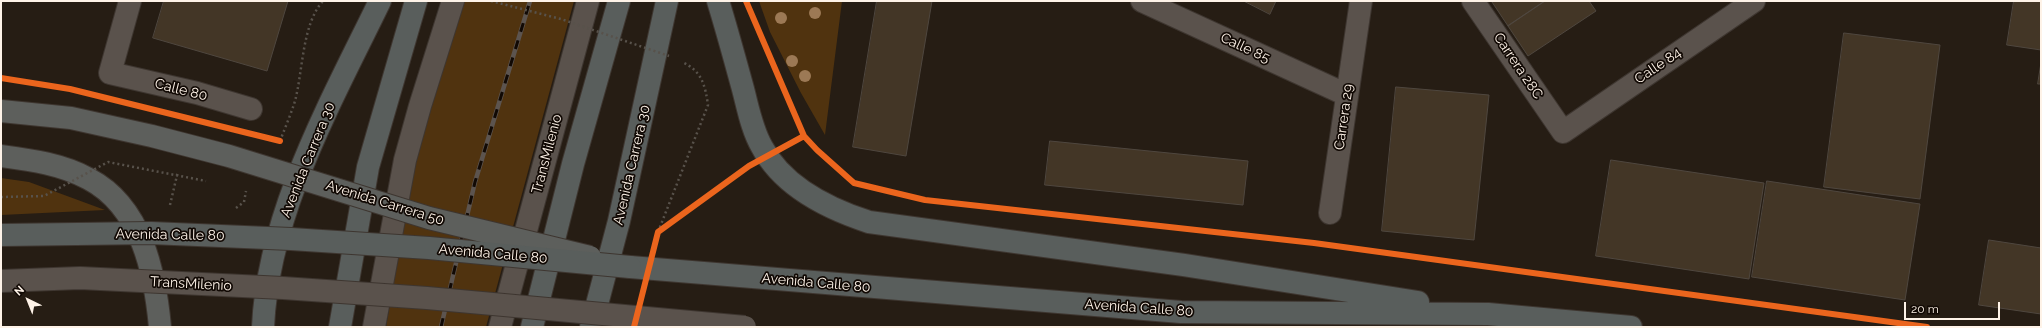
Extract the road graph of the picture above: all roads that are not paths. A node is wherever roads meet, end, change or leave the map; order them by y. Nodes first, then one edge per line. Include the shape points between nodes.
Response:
1 (130, 1) edge
2 (380, 1) edge
3 (416, 1) edge
4 (453, 1) edge
5 (588, 1) edge
6 (619, 1) edge
7 (667, 1) edge
8 (718, 1) edge
9 (1142, 1) edge
10 (1368, 1) edge
11 (1473, 1) edge
12 (1754, 1) edge
13 (1359, 10) edge
14 (1347, 95) junction
15 (251, 109) dead end
16 (1, 111) edge
17 (1563, 132) joint
18 (1, 156) edge
19 (1330, 213) dead end
20 (1, 235) edge
21 (630, 267) junction
22 (1, 281) edge
23 (1488, 314) junction
24 (160, 327) edge
25 (263, 327) edge
26 (340, 327) edge
27 (374, 327) edge
28 (500, 327) edge
29 (532, 327) edge
30 (590, 327) edge
31 (745, 327) edge
32 (1631, 327) edge

1 - 15 street, Calle 80 via 110,73 197,93
2 - 25 highway, Avenida Carrera 30 via 324,117 292,194 270,266
3 - 26 highway via 368,167
4 - 27 street via 405,160
5 - 28 street, TransMilenio
6 - 29 highway
7 - 30 highway, Avenida Carrera 30 via 619,221
8 - 23 highway via 749,112 762,147 792,182 808,195 840,213 869,222 1184,265
9 - 14 street, Calle 85
10 - 13 street, Carrera 29
11 - 17 street, Carrera 28C
12 - 17 street, Calle 84
13 - 14 street, Carrera 29
14 - 19 street, Carrera 29
16 - 21 main road, Avenida Carrera 50, bridge via 71,118 152,136 229,156 429,218
18 - 24 main road via 42,162 67,170 104,188 115,199 132,222 146,251 157,291
20 - 21 highway, Avenida Calle 80, bridge via 151,233 291,239 430,248
21 - 23 highway, Avenida Calle 80 via 1181,312
22 - 31 street, TransMilenio, bridge via 80,278 283,288 427,298
23 - 32 highway, Avenida Calle 80

